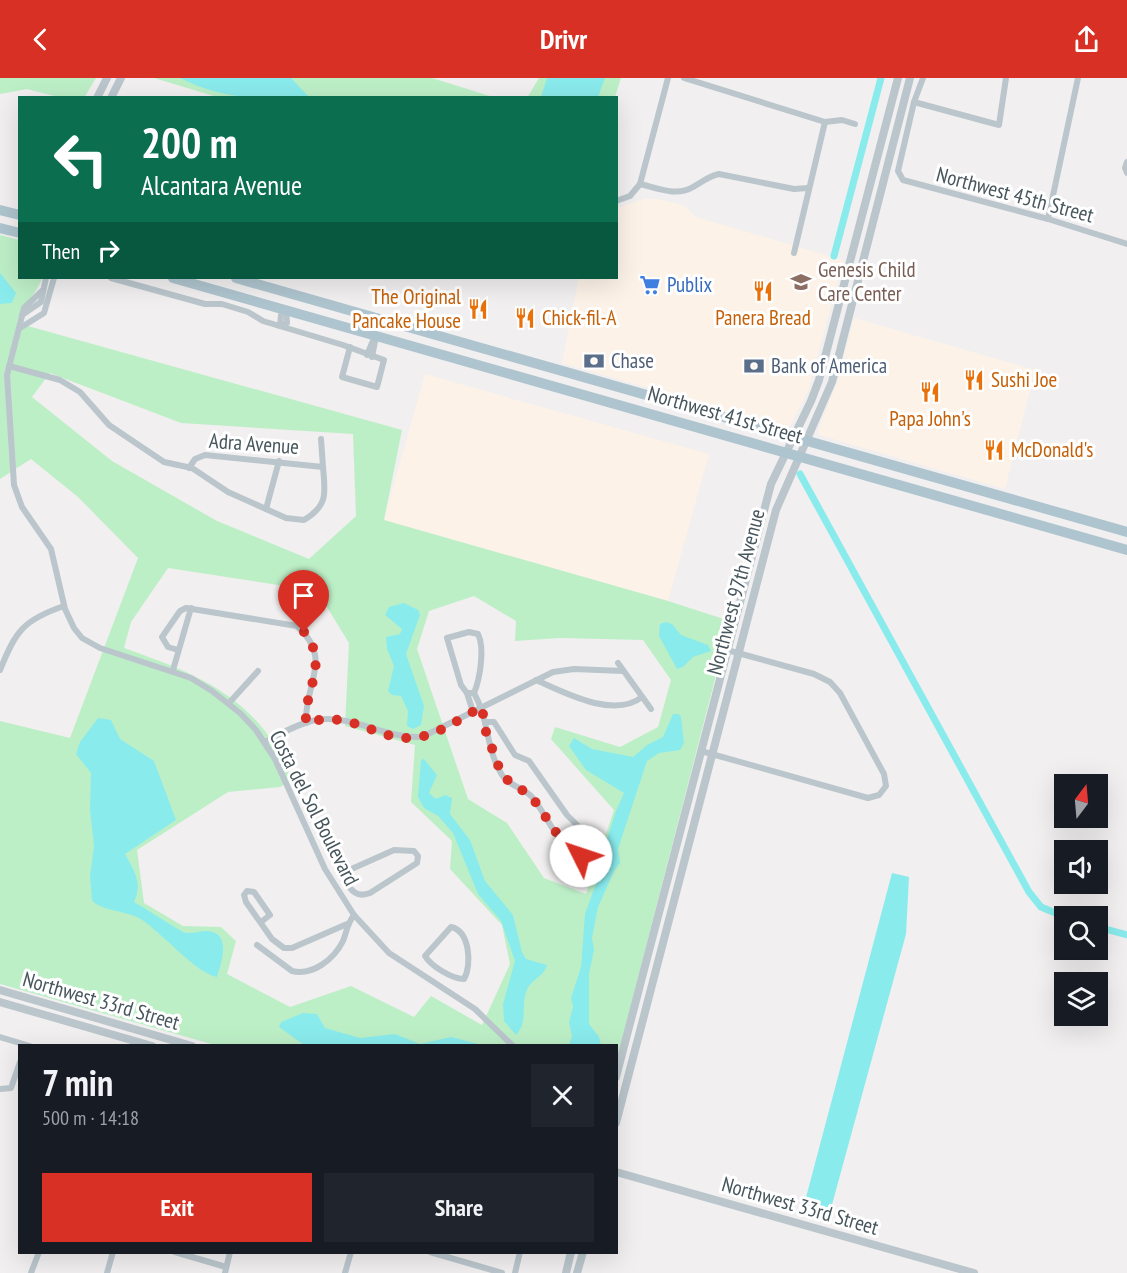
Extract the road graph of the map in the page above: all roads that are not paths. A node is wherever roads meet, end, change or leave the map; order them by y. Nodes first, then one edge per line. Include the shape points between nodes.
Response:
1 (107, 78) edge
2 (121, 78) edge
3 (668, 78) edge
4 (684, 78) edge
5 (898, 78) edge
6 (910, 78) edge
7 (923, 78) edge
8 (1006, 78) edge
9 (1078, 78) edge
10 (98, 96) edge
11 (112, 96) edge
12 (914, 102) junction
13 (825, 122) junction
14 (855, 124) dead end
15 (1127, 162) edge
16 (1127, 173) edge
17 (640, 184) junction
18 (808, 189) junction
19 (618, 200) edge
20 (0, 210) edge
21 (18, 214) edge
22 (1048, 219) junction
23 (0, 228) edge
24 (18, 233) edge
25 (1127, 244) edge
26 (794, 253) dead end
27 (46, 279) edge
28 (54, 279) edge
29 (118, 279) edge
30 (177, 279) edge
31 (240, 279) edge
32 (43, 290) junction
33 (38, 304) junction
34 (286, 310) junction
35 (44, 312) junction
36 (24, 314) junction
37 (31, 321) junction
38 (280, 326) junction
39 (20, 328) junction
40 (376, 336) junction
41 (350, 347) junction
42 (370, 356) junction
43 (9, 366) junction
44 (3, 378) edge
45 (794, 437) junction
46 (321, 439) dead end
47 (806, 441) junction
48 (785, 453) junction
49 (798, 456) junction
50 (279, 461) junction
51 (323, 467) junction
52 (189, 468) junction
53 (970, 488) junction
54 (1012, 499) junction
55 (965, 504) junction
56 (266, 509) junction
57 (986, 510) junction
58 (1067, 515) junction
59 (1021, 520) junction
60 (1045, 527) junction
61 (1127, 532) edge
62 (1127, 550) edge
63 (64, 606) junction
64 (191, 608) junction
65 (178, 650) junction
66 (727, 650) junction
67 (738, 653) junction
68 (618, 663) dead end
69 (0, 670) edge
70 (172, 670) junction
71 (258, 671) dead end
72 (623, 671) junction
73 (536, 680) junction
74 (470, 693) junction
75 (642, 697) junction
76 (229, 703) junction
77 (482, 707) junction
78 (651, 709) dead end
79 (473, 712) junction
80 (485, 722) junction
81 (306, 723) junction
82 (265, 742) junction
83 (701, 751) junction
84 (713, 754) junction
85 (677, 842) junction
86 (689, 846) junction
87 (349, 886) junction
88 (338, 892) junction
89 (354, 915) junction
90 (261, 922) junction
91 (347, 924) junction
92 (272, 939) junction
93 (257, 945) dead end
94 (264, 950) junction
95 (444, 970) junction
96 (435, 984) junction
97 (0, 990) edge
98 (0, 1002) edge
99 (634, 1008) junction
100 (645, 1011) junction
101 (0, 1037) edge
102 (23, 1044) edge
103 (145, 1044) edge
104 (185, 1044) edge
105 (511, 1044) edge
106 (18, 1068) edge
107 (618, 1069) edge
108 (0, 1089) edge
109 (618, 1115) edge
110 (618, 1173) edge
111 (38, 1254) edge
112 (112, 1254) edge
113 (181, 1254) edge
114 (229, 1254) edge
115 (350, 1254) edge
116 (437, 1254) edge
117 (520, 1254) edge
118 (571, 1254) edge
119 (583, 1254) edge
120 (225, 1270) edge
121 (31, 1273) edge
122 (107, 1273) edge
123 (345, 1273) edge
124 (502, 1273) edge
125 (515, 1273) edge
126 (566, 1273) edge
127 (578, 1273) edge
128 (974, 1273) edge

1 - 10 street
2 - 11 street
3 - 17 street
4 - 13 street
5 - 45 street, Northwest 97th Avenue via 819,380
6 - 47 street, Northwest 97th Avenue via 835,372
7 - 12 street
8 - 12 street via 999,125
9 - 22 street
12 - 22 street, Northwest 45th Street via 898,171 903,180
13 - 14 street via 842,120
13 - 18 street
15 - 16 street
17 - 18 street via 675,192 692,189 707,176 719,174
17 - 19 street via 630,196
18 - 26 street
20 - 21 main road
22 - 25 street, Northwest 45th Street
23 - 24 main road
27 - 32 street
28 - 35 street
29 - 38 street via 205,304 224,305
30 - 34 main road, Northwest 41st Street
31 - 45 main road, Northwest 41st Street
32 - 33 street
32 - 36 street via 26,306
33 - 35 street
33 - 36 street
34 - 38 street via 286,323
34 - 40 main road, Northwest 41st Street
35 - 37 street
36 - 37 street
36 - 39 street, Costa del Sol Boulevard
37 - 39 street
38 - 41 street
39 - 43 street, Costa del Sol Boulevard
40 - 42 street
40 - 48 main road, Northwest 41st Street
41 - 42 street
41 - 42 street via 342,377 377,387 384,360
43 - 44 street, Costa del Sol Boulevard
43 - 52 street via 66,383 88,398 103,419 131,442 164,462
44 - 63 street, Costa del Sol Boulevard via 15,492 51,549
45 - 47 main road, Northwest 41st Street
45 - 48 street, Northwest 97th Avenue
46 - 51 street, Adra Avenue
47 - 49 street, Northwest 97th Avenue
47 - 53 main road, Northwest 41st Street
48 - 49 main road, Northwest 41st Street
48 - 66 street, Northwest 97th Avenue via 771,484
49 - 55 main road, Northwest 41st Street
49 - 67 street, Northwest 97th Avenue via 776,510
50 - 51 street, Adra Avenue
50 - 52 street, Adra Avenue via 202,455
50 - 56 street
51 - 56 street, Adra Avenue via 324,500 311,515 296,521
52 - 56 street
53 - 54 main road, Northwest 41st Street
53 - 55 main road
54 - 57 main road
54 - 58 main road, Northwest 41st Street
54 - 59 main road via 1012,508
55 - 57 main road, Northwest 41st Street
57 - 59 main road, Northwest 41st Street
58 - 60 main road
58 - 61 main road, Northwest 41st Street
59 - 60 main road, Northwest 41st Street
60 - 62 main road, Northwest 41st Street
63 - 69 street via 22,627
63 - 70 street, Costa del Sol Boulevard via 74,628 87,641
64 - 65 street
64 - 65 street via 180,611 162,637 168,647
64 - 81 street via 299,627 313,646 316,658
65 - 70 street
66 - 67 street
66 - 83 street, Northwest 97th Avenue
67 - 84 street, Northwest 97th Avenue
67 - 84 street via 817,675 837,688 886,778 886,786 879,795 861,797
68 - 72 street
70 - 76 street, Costa del Sol Boulevard
71 - 76 street
72 - 73 street via 568,669
72 - 75 street
73 - 75 street via 613,706 628,706
73 - 77 street
74 - 74 street via 461,685 447,638 474,632 481,640 478,679
74 - 77 street
74 - 79 street
75 - 78 street
76 - 82 street, Costa del Sol Boulevard
77 - 79 street
77 - 80 street
79 - 81 street via 432,734 412,738 344,720
80 - 80 street via 502,776 532,797 562,841 586,857 593,847 590,838 567,815 529,761 515,755 494,722
81 - 82 street
82 - 88 street, Costa del Sol Boulevard
83 - 84 street
83 - 85 street, Northwest 97th Avenue
84 - 86 street, Northwest 97th Avenue
85 - 86 street
85 - 99 street, Northwest 97th Avenue
86 - 100 street, Northwest 97th Avenue
87 - 87 street via 356,894 367,894 415,866 418,856 411,850 387,852 347,871
87 - 88 street
88 - 89 street, Costa del Sol Boulevard
89 - 91 street
89 - 96 street, Costa del Sol Boulevard via 381,947
90 - 90 street via 244,899 248,891 254,892 270,915
90 - 92 street
91 - 92 street via 289,949
91 - 94 street via 339,946 324,964 314,969 295,972
92 - 94 street
93 - 94 street
95 - 95 street via 459,979 466,976 467,942 455,928 447,929 425,954 429,962
95 - 96 street
96 - 105 street, Costa del Sol Boulevard via 479,1012
97 - 104 street, Northwest 33rd Street
98 - 103 street, Northwest 33rd Street
99 - 100 street
99 - 107 street, Northwest 97th Avenue
100 - 109 street, Northwest 97th Avenue
101 - 102 street
106 - 108 street via 10,1090
110 - 128 street, Northwest 33rd Street
111 - 121 street
112 - 122 street
113 - 120 street
114 - 120 street
115 - 123 street
116 - 124 street
117 - 125 street
118 - 126 street
119 - 127 street

